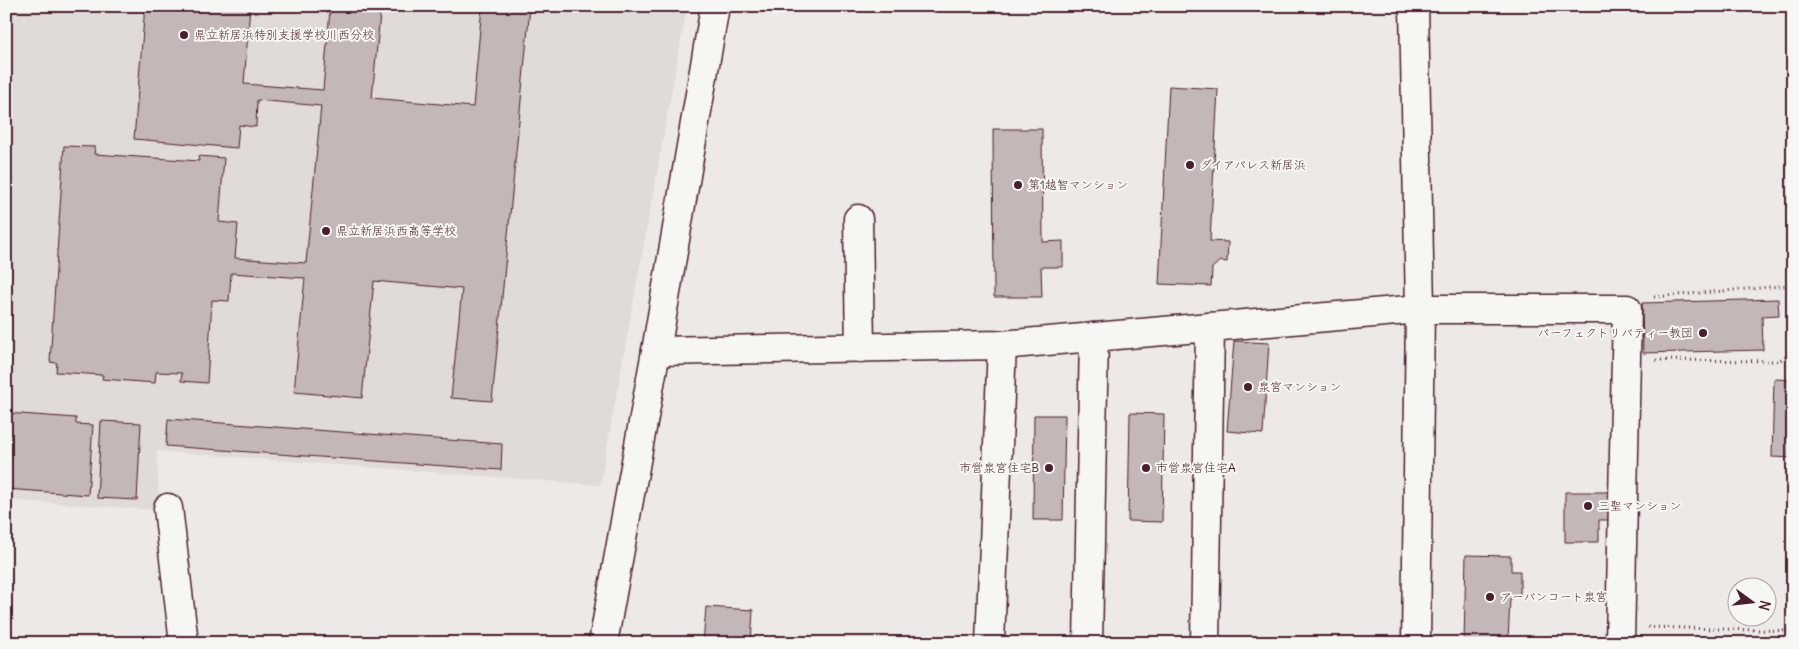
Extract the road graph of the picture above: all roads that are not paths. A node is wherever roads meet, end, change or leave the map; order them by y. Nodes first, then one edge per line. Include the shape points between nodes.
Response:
1 (714, 6) edge
2 (1414, 6) edge
3 (858, 219) dead end
4 (1420, 309) junction
5 (1210, 327) junction
6 (1094, 337) junction
7 (1002, 345) junction
8 (860, 348) junction
9 (656, 351) junction
10 (168, 508) dead end
11 (1620, 635) edge
12 (184, 643) edge
13 (603, 643) edge
14 (990, 643) edge
15 (1088, 643) edge
16 (1205, 643) edge
17 (1416, 643) edge

1 - 9 street
2 - 4 street
3 - 8 street
4 - 5 street
4 - 11 street via 1627,309
4 - 17 street
5 - 6 street
5 - 16 street
6 - 7 street
6 - 15 street
7 - 8 street
7 - 14 street
8 - 9 street
9 - 13 street
10 - 12 street

